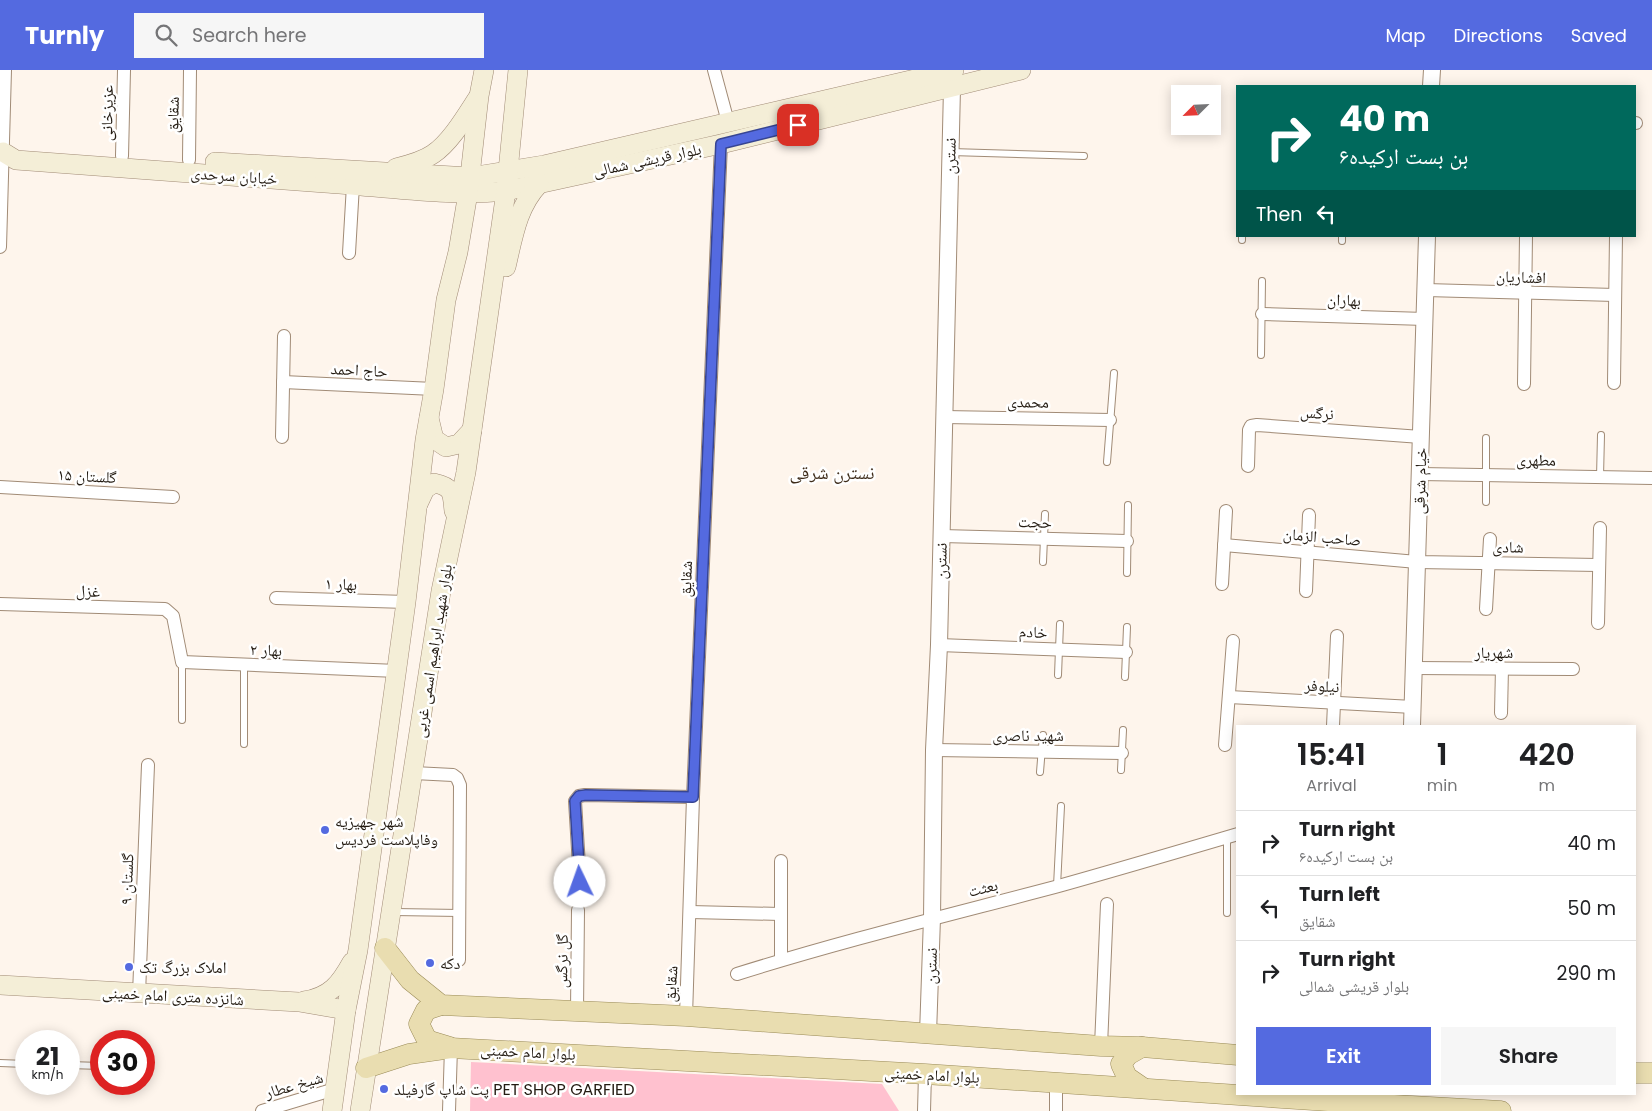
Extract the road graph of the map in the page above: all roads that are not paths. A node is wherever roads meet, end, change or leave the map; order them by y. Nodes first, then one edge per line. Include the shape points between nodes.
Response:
1 (5, 70) edge
2 (124, 70) edge
3 (190, 70) edge
4 (484, 70) edge
5 (518, 70) edge
6 (714, 70) edge
7 (1021, 70) edge
8 (1432, 70) edge
9 (950, 75) edge
10 (1431, 85) edge
11 (479, 96) junction
12 (728, 122) junction
13 (721, 144) junction
14 (1, 152) edge
15 (950, 152) junction
16 (122, 156) junction
17 (1084, 156) dead end
18 (189, 160) junction
19 (382, 171) junction
20 (508, 172) junction
21 (539, 184) junction
22 (352, 185) junction
23 (469, 185) junction
24 (506, 190) junction
25 (1427, 237) edge
26 (1526, 237) edge
27 (1616, 237) edge
28 (0, 247) edge
29 (349, 253) dead end
30 (1262, 280) dead end
31 (1426, 290) junction
32 (1524, 294) junction
33 (1615, 295) junction
34 (490, 302) junction
35 (1262, 314) junction
36 (1424, 319) junction
37 (284, 336) dead end
38 (1261, 354) dead end
39 (1114, 373) dead end
40 (283, 382) junction
41 (1614, 383) dead end
42 (1524, 384) dead end
43 (434, 389) junction
44 (944, 416) junction
45 (428, 417) junction
46 (1110, 420) junction
47 (472, 430) junction
48 (1601, 435) dead end
49 (282, 437) dead end
50 (1421, 437) junction
51 (1486, 438) dead end
52 (1107, 462) dead end
53 (1248, 466) dead end
54 (1420, 474) junction
55 (1486, 475) junction
56 (1600, 477) junction
57 (1652, 478) edge
58 (0, 487) edge
59 (172, 497) dead end
60 (1486, 502) dead end
61 (1128, 504) dead end
62 (416, 510) junction
63 (1226, 510) dead end
64 (1045, 514) dead end
65 (1309, 515) dead end
66 (455, 518) junction
67 (1600, 528) dead end
68 (942, 536) junction
69 (1044, 538) junction
70 (1490, 538) dead end
71 (1127, 541) junction
72 (1224, 545) junction
73 (1308, 552) junction
74 (1043, 562) dead end
75 (1417, 562) junction
76 (1488, 563) junction
77 (1598, 565) junction
78 (1127, 573) dead end
79 (1222, 584) dead end
80 (1306, 591) dead end
81 (276, 598) dead end
82 (406, 602) junction
83 (0, 604) edge
84 (1486, 609) dead end
85 (1598, 622) dead end
86 (1060, 624) dead end
87 (1127, 627) dead end
88 (1336, 636) dead end
89 (1233, 641) dead end
90 (939, 644) junction
91 (1059, 649) junction
92 (1126, 652) junction
93 (182, 662) junction
94 (244, 665) junction
95 (1414, 668) junction
96 (1502, 668) junction
97 (1573, 669) dead end
98 (397, 671) junction
99 (1058, 675) dead end
100 (1125, 677) dead end
101 (1228, 697) junction
102 (1334, 703) junction
103 (1413, 708) junction
104 (1501, 713) dead end
105 (182, 720) dead end
106 (1333, 725) edge
107 (1412, 725) edge
108 (1123, 730) dead end
109 (1043, 735) dead end
110 (244, 744) dead end
111 (1225, 745) dead end
112 (934, 750) junction
113 (1042, 751) junction
114 (1122, 753) junction
115 (148, 764) dead end
116 (1121, 770) dead end
117 (1040, 772) dead end
118 (414, 773) junction
119 (693, 797) junction
120 (1061, 806) dead end
121 (1232, 836) edge
122 (781, 861) dead end
123 (580, 882) dead end
124 (1057, 886) junction
125 (1107, 904) dead end
126 (578, 910) dead end
127 (390, 912) junction
128 (690, 912) junction
129 (460, 913) junction
130 (1227, 913) dead end
131 (780, 914) junction
132 (932, 918) junction
133 (385, 948) junction
134 (358, 950) junction
135 (460, 960) dead end
136 (781, 960) junction
137 (737, 974) dead end
138 (0, 985) edge
139 (139, 994) junction
140 (299, 1002) junction
141 (440, 1005) junction
142 (346, 1010) junction
143 (577, 1011) junction
144 (686, 1016) junction
145 (928, 1034) junction
146 (1101, 1046) junction
147 (1142, 1047) junction
148 (451, 1048) junction
149 (1236, 1055) edge
150 (0, 1063) edge
151 (15, 1064) edge
152 (366, 1068) junction
153 (1636, 1073) edge
154 (1652, 1073) edge
155 (925, 1074) junction
156 (1056, 1083) junction
157 (1143, 1088) junction
158 (336, 1090) junction
159 (1324, 1106) edge
160 (1392, 1108) edge
161 (262, 1111) edge
162 (332, 1111) edge
163 (360, 1111) edge
164 (449, 1111) edge
165 (924, 1111) edge
166 (1056, 1111) edge
167 (1501, 1111) edge

1 - 14 street
2 - 16 street, عزیزخانی
3 - 18 street, شقایق
4 - 11 main road, بلوار شهید ابراهیم اسمی غربی
5 - 20 main road
6 - 12 street
7 - 9 main road, بلوار قریشی شمالی
8 - 10 street
9 - 12 main road, بلوار قریشی شمالی
9 - 13 main road, بلوار قریشی شمالی
9 - 15 street, نسترن
11 - 19 main road via 459,128 434,154
11 - 23 main road, بلوار شهید ابراهیم اسمی غربی
12 - 20 main road, بلوار قریشی شمالی
13 - 21 main road, بلوار قریشی شمالی
13 - 119 street, شقایق
14 - 16 main road, خیابان سرحدی via 17,150
14 - 22 main road, خیابان سرحدی via 16,160
14 - 28 street
15 - 17 lane
15 - 44 street, نسترن
16 - 18 main road, خیابان سرحدی
18 - 19 main road, خیابان سرحدی
19 - 23 main road, خیابان سرحدی
20 - 23 main road, بلوار قریشی شمالی
20 - 24 main road, بلوار شهید ابراهیم اسمی غربی
21 - 24 main road, بلوار قریشی شمالی
21 - 34 main road via 524,204 502,282
22 - 23 main road, خیابان سرحدی
22 - 29 street
23 - 24 main road, بلوار قریشی شمالی
23 - 43 main road, بلوار شهید ابراهیم اسمی غربی via 446,300
24 - 34 main road, بلوار شهید ابراهیم اسمی غربی
25 - 31 street, خیام شرقی
26 - 32 street
27 - 33 street
30 - 35 lane
31 - 32 street, افشاریان
31 - 36 street, خیام شرقی
32 - 33 street, افشاریان
32 - 42 street
33 - 41 street
34 - 47 main road, بلوار شهید ابراهیم اسمی غربی
35 - 36 street, بهاران
35 - 38 lane
36 - 50 street, خیام شرقی
37 - 40 street
39 - 46 lane
40 - 43 street, حاج احمد
40 - 49 street
43 - 45 main road, بلوار شهید ابراهیم اسمی غربی
44 - 46 street, محمدی
44 - 68 street, نسترن
45 - 47 main road via 434,439 446,446 459,444
45 - 62 main road, بلوار شهید ابراهیم اسمی غربی
46 - 52 lane
47 - 66 main road, بلوار شهید ابراهیم اسمی غربی
48 - 56 lane
50 - 53 street, نرگس via 1251,426
50 - 54 street, خیام شرقی
51 - 55 lane
54 - 55 street, مطهری
54 - 75 street, خیام شرقی
55 - 56 street, مطهری
55 - 60 lane
56 - 57 street, مطهری
58 - 59 street, گلستان ۱۵
61 - 71 lane
62 - 66 main road via 426,489 434,484 446,485 452,492
62 - 82 main road, بلوار شهید ابراهیم اسمی غربی
63 - 72 street
64 - 69 lane
65 - 73 street
66 - 118 main road, بلوار شهید ابراهیم اسمی غربی
67 - 77 street
68 - 69 street, حجت
68 - 90 street, نسترن
69 - 71 street, حجت
69 - 74 lane
70 - 76 street
71 - 78 lane
72 - 73 street, صاحب الزمان
72 - 79 street
73 - 75 street, صاحب الزمان
73 - 80 street
75 - 76 street, شادی
75 - 95 street, خیام شرقی
76 - 77 street, شادی
76 - 84 street
77 - 85 street
81 - 82 street, بهار ۱
82 - 98 main road, بلوار شهید ابراهیم اسمی غربی
83 - 93 street, غزل via 165,609 173,616
86 - 91 lane
87 - 92 lane
88 - 102 street
89 - 101 street
90 - 91 street, خادم
90 - 112 street, نسترن
91 - 92 street, خادم
91 - 99 lane
92 - 100 lane
93 - 94 street, بهار ۲
93 - 105 lane
94 - 98 street, بهار ۲
94 - 110 lane
95 - 96 street, شهریار
95 - 103 street, خیام شرقی
96 - 97 street, شهریار
96 - 104 street
98 - 134 main road, بلوار شهید ابراهیم اسمی غربی
101 - 102 street, نیلوفر
101 - 111 street
102 - 103 street, نیلوفر
102 - 106 street
103 - 107 street, خیام شرقی
108 - 114 lane
109 - 113 lane
112 - 113 street, شهید ناصری
112 - 132 street, نسترن
113 - 114 street, شهید ناصری
113 - 117 lane
114 - 116 lane
115 - 139 street, گلستان ۹
118 - 127 main road, بلوار شهید ابراهیم اسمی غربی
118 - 129 street via 453,775 460,785
119 - 123 street via 579,796 575,801
119 - 128 street, شقایق
120 - 124 lane
121 - 124 street, بعثت
121 - 130 lane
122 - 131 street
124 - 132 street, بعثت
125 - 146 street
126 - 143 street, گل نرگس
127 - 129 lane
127 - 133 main road, بلوار شهید ابراهیم اسمی غربی
128 - 131 street
128 - 144 street, شقایق
129 - 135 street
131 - 136 street
132 - 136 street, بعثت
132 - 145 street, نسترن
133 - 141 main road via 410,980
133 - 152 main road, بلوار شهید ابراهیم اسمی غربی
134 - 140 main road via 347,972 326,995
134 - 142 main road, بلوار شهید ابراهیم اسمی غربی
136 - 137 street, بعثت
138 - 139 main road, شانزده متری امام خمینی
139 - 140 main road, شانزده متری امام خمینی
140 - 142 main road, شانزده متری امام خمینی
141 - 143 main road
141 - 148 main road via 426,1010 419,1024 427,1040
142 - 158 main road, بلوار شهید ابراهیم اسمی غربی
143 - 144 main road
144 - 145 main road
145 - 146 main road
146 - 147 main road
147 - 149 main road
147 - 157 main road via 1121,1064 1127,1077
148 - 152 main road, بلوار امام خمینی via 410,1054
148 - 155 main road, بلوار امام خمینی
148 - 164 street
150 - 151 lane
152 - 163 main road, بلوار شهید ابراهیم اسمی غربی
153 - 154 main road
155 - 156 main road, بلوار امام خمینی
155 - 165 street
156 - 157 main road, بلوار امام خمینی
156 - 166 street
157 - 159 main road, بلوار امام خمینی
158 - 161 street, شیخ عطار
158 - 162 main road, بلوار شهید ابراهیم اسمی غربی
159 - 160 main road, بلوار امام خمینی
160 - 167 main road, بلوار امام خمینی

